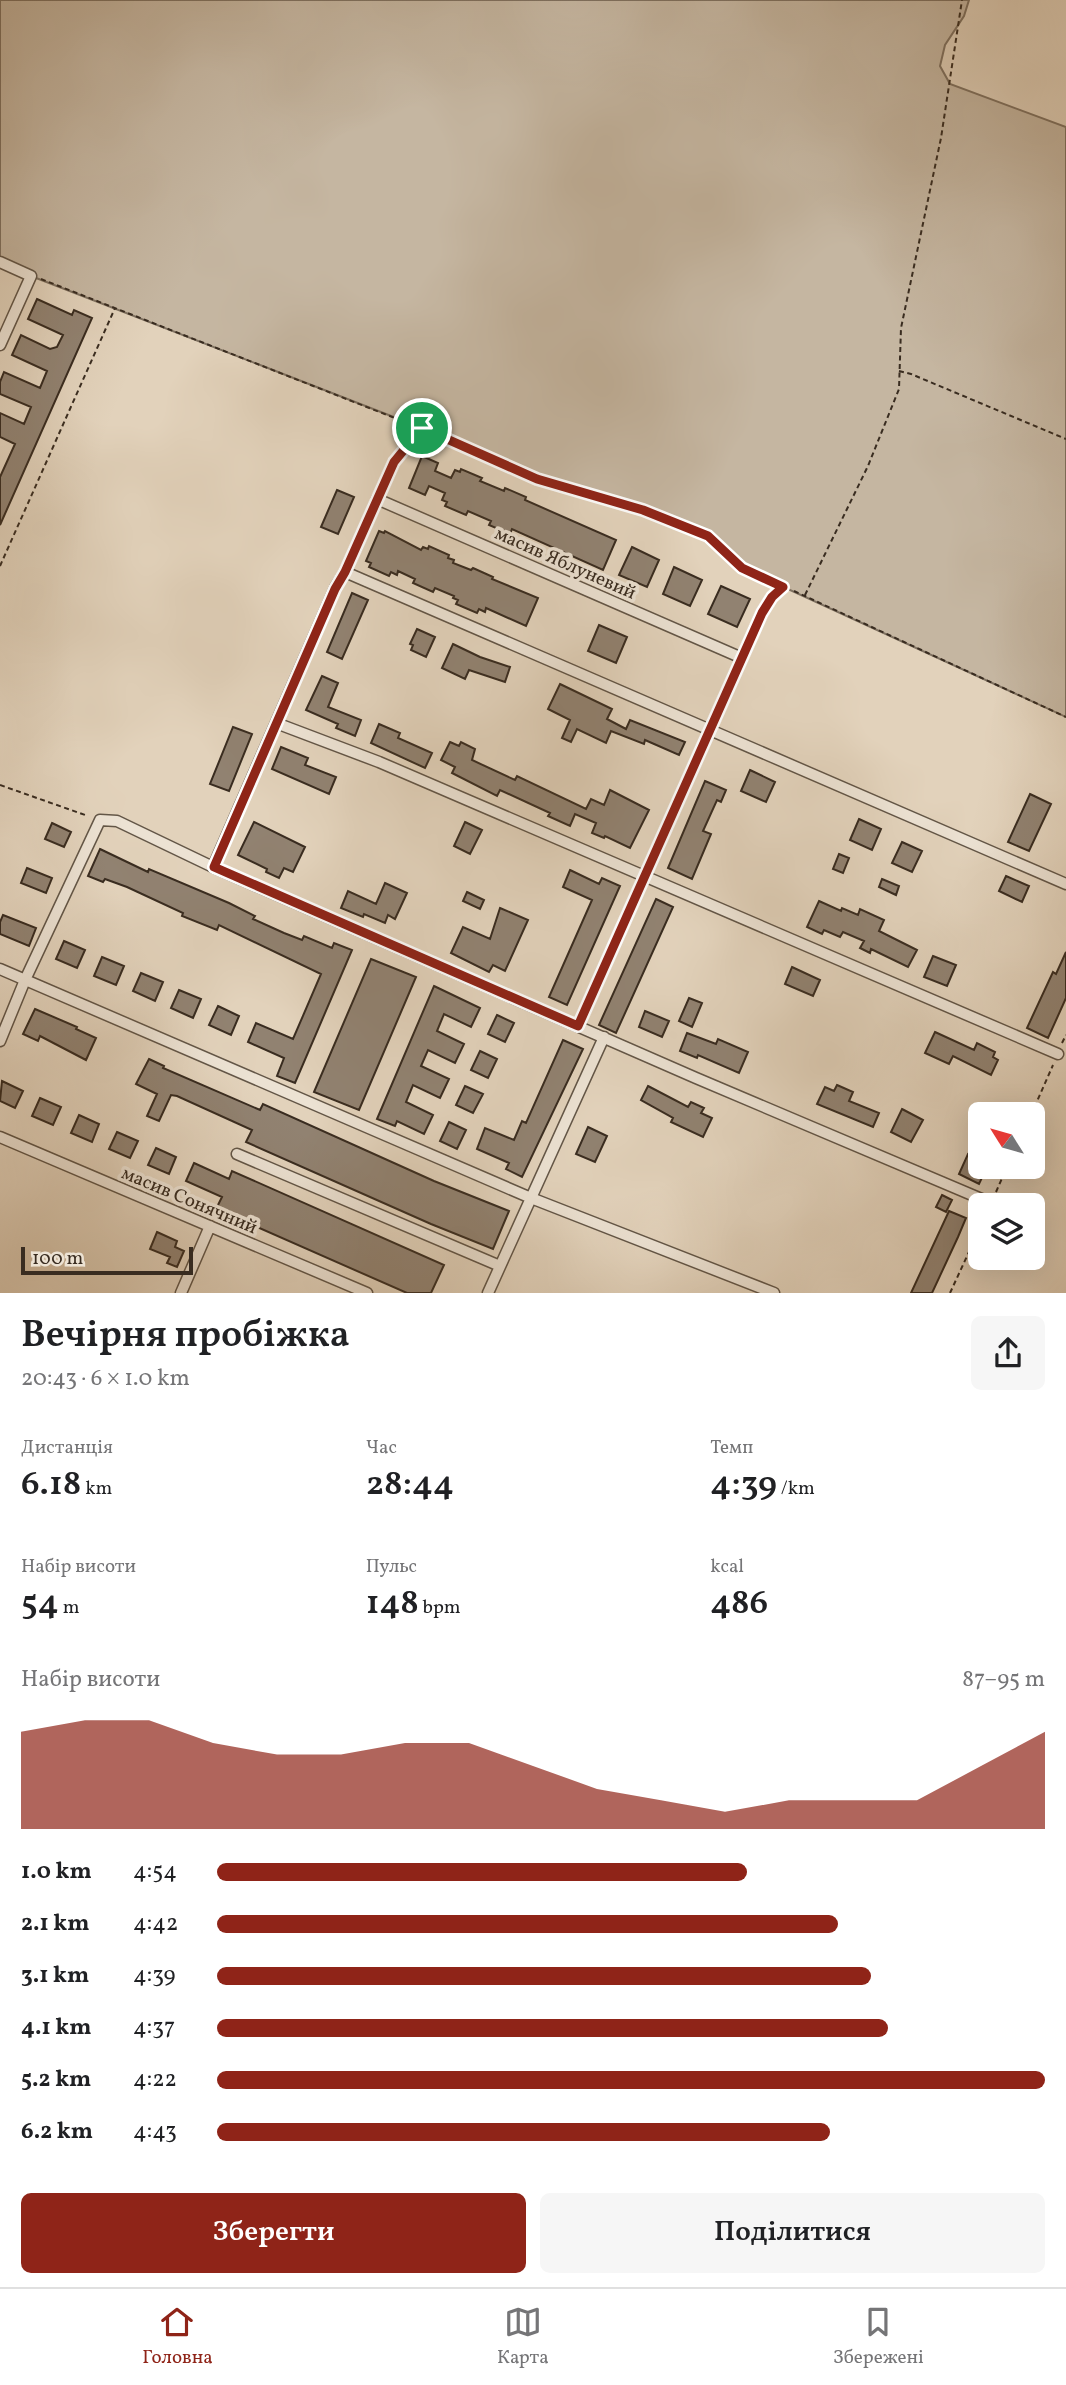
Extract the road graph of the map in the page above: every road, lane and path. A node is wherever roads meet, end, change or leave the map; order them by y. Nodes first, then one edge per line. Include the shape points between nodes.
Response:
1 (962, 0) edge
2 (0, 262) edge
3 (31, 276) junction
4 (115, 308) junction
5 (0, 345) edge
6 (899, 371) junction
7 (422, 428) junction
8 (1066, 439) edge
9 (377, 499) junction
10 (0, 566) edge
11 (345, 572) junction
12 (783, 587) junction
13 (805, 595) junction
14 (742, 658) junction
15 (1066, 717) edge
16 (276, 723) junction
17 (709, 731) junction
18 (0, 785) edge
19 (100, 820) junction
20 (214, 867) junction
21 (643, 876) junction
22 (1066, 884) edge
23 (0, 969) edge
24 (25, 980) junction
25 (578, 1026) junction
26 (1066, 1035) edge
27 (604, 1037) junction
28 (0, 1041) edge
29 (1058, 1054) junction
30 (1037, 1102) edge
31 (0, 1137) edge
32 (237, 1154) dead end
33 (969, 1193) edge
34 (531, 1198) junction
35 (210, 1226) junction
36 (968, 1254) edge
37 (500, 1266) junction
38 (181, 1293) edge
39 (366, 1293) edge
40 (488, 1293) edge
41 (774, 1293) edge
42 (950, 1293) edge

1 - 6 path via 941,138 901,328
2 - 3 street
3 - 4 path
3 - 5 street
4 - 7 path
4 - 10 path
6 - 8 path
6 - 13 path via 899,389 869,466
7 - 9 street via 394,462
7 - 12 path via 537,479 643,510 708,536 742,568
9 - 11 street
9 - 14 street, масив Яблуневий
11 - 16 street
11 - 17 street
12 - 13 path
12 - 14 street via 762,613
13 - 15 path
14 - 17 street
16 - 20 street
16 - 21 street via 379,762
17 - 21 street
17 - 22 street
18 - 19 path
19 - 20 street via 117,821
19 - 24 street
20 - 25 street
21 - 25 street
21 - 29 street
23 - 24 street
24 - 28 street
24 - 34 street
25 - 27 street
26 - 29 path
27 - 33 street
27 - 34 street
29 - 30 path
31 - 35 street, масив Сонячний
32 - 37 street
34 - 37 street
34 - 41 street
35 - 38 street
35 - 39 street, масив Сонячний
36 - 42 path
37 - 40 street

